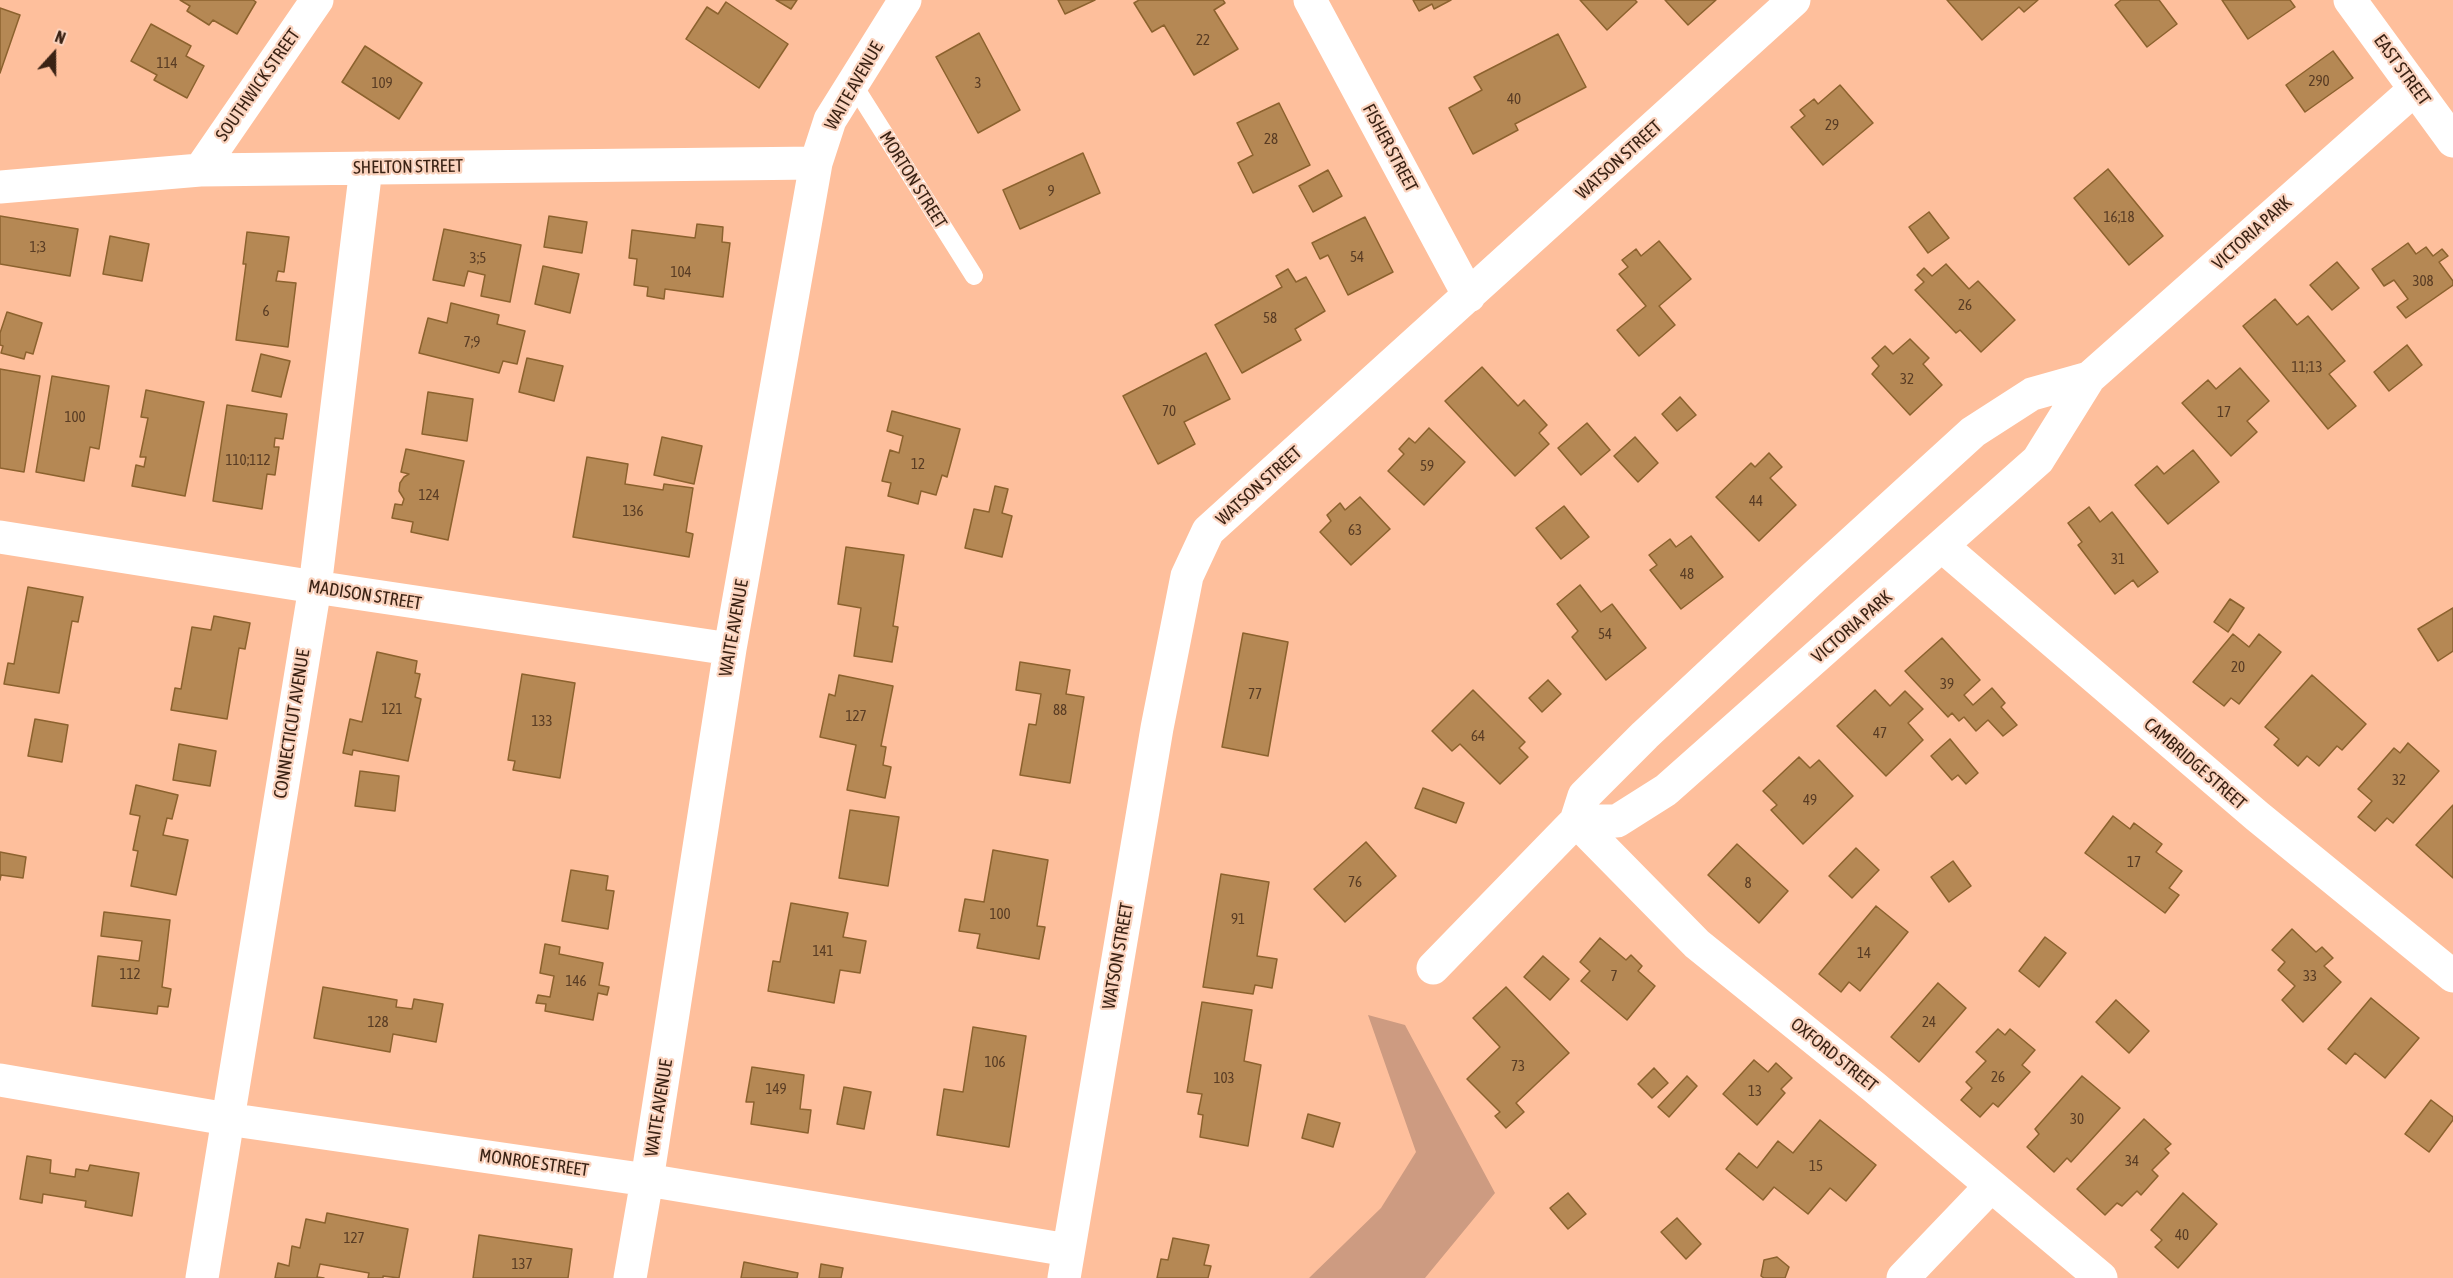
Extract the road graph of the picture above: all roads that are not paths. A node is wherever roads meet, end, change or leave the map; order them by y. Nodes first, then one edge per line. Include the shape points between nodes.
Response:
1 (317, 0) edge
2 (905, 0) edge
3 (1310, 0) edge
4 (1794, 0) edge
5 (2350, 0) edge
6 (853, 84) junction
7 (2415, 89) junction
8 (2453, 141) edge
9 (816, 163) junction
10 (366, 168) junction
11 (200, 170) junction
12 (0, 187) edge
13 (974, 276) dead end
14 (1469, 296) junction
15 (2089, 378) junction
16 (0, 537) edge
17 (1942, 546) junction
18 (315, 587) junction
19 (730, 649) junction
20 (1576, 821) junction
21 (1433, 968) dead end
22 (2453, 976) edge
23 (0, 1080) edge
24 (227, 1119) junction
25 (648, 1180) junction
26 (1992, 1186) junction
27 (1066, 1264) edge
28 (202, 1278) edge
29 (630, 1278) edge
30 (1903, 1278) edge
31 (2101, 1278) edge

1 - 11 street, SOUTHWICK STREET
2 - 6 street, WAITE AVENUE
3 - 14 street, FISHER STREET
4 - 14 street, WATSON STREET
5 - 7 street, EAST STREET
6 - 9 street, WAITE AVENUE via 830,120
6 - 13 lane, MORTON STREET
7 - 8 street, EAST STREET
7 - 15 street, VICTORIA PARK
9 - 10 street, SHELTON STREET
9 - 19 street, WAITE AVENUE
10 - 11 street, SHELTON STREET
10 - 18 street, CONNECTICUT AVENUE
11 - 12 street, SHELTON STREET
14 - 27 street, WATSON STREET via 1208,531 1187,576 1156,734
15 - 17 street, VICTORIA PARK via 2038,460
15 - 20 street, VICTORIA PARK via 2032,394 1974,432 1646,735 1584,796
16 - 18 street, MADISON STREET
17 - 20 street, VICTORIA PARK via 1666,790 1617,821
17 - 22 street, CAMBRIDGE STREET via 2257,816
18 - 19 street, MADISON STREET
18 - 24 street, CONNECTICUT AVENUE
19 - 25 street, WAITE AVENUE
20 - 21 street, VICTORIA PARK
20 - 26 street, OXFORD STREET via 1697,944
23 - 24 street, MONROE STREET
24 - 25 street, MONROE STREET
24 - 28 street, CONNECTICUT AVENUE
25 - 27 street, MONROE STREET
25 - 29 street, WAITE AVENUE
26 - 30 street
26 - 31 street, OXFORD STREET

